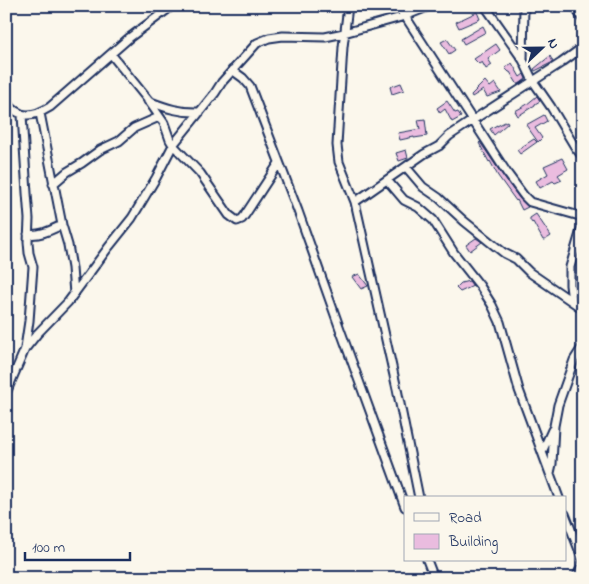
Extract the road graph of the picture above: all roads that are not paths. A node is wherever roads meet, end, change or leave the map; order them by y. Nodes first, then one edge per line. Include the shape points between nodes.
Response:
1 (172, 6) edge
2 (348, 6) edge
3 (396, 6) edge
4 (430, 6) edge
5 (485, 6) edge
6 (524, 6) edge
7 (574, 6) edge
8 (405, 16) junction
9 (583, 19) edge
10 (344, 33) junction
11 (583, 47) edge
12 (111, 54) junction
13 (523, 60) junction
14 (232, 70) junction
15 (533, 81) junction
16 (148, 100) junction
17 (6, 102) edge
18 (200, 112) junction
19 (40, 113) junction
20 (22, 115) junction
21 (159, 117) junction
22 (473, 120) junction
23 (173, 145) junction
24 (583, 157) edge
25 (279, 163) junction
26 (406, 167) junction
27 (388, 180) junction
28 (54, 184) junction
29 (355, 202) junction
30 (583, 217) edge
31 (583, 223) edge
32 (62, 226) junction
33 (28, 234) junction
34 (74, 294) junction
35 (572, 302) junction
36 (583, 309) edge
37 (583, 346) edge
38 (25, 349) junction
39 (6, 393) edge
40 (554, 426) junction
41 (542, 452) junction
42 (550, 473) junction
43 (419, 496) edge
44 (558, 496) edge
45 (404, 504) edge
46 (566, 517) edge
47 (428, 562) edge
48 (431, 562) edge
49 (583, 562) edge
50 (434, 578) edge
51 (576, 578) edge

1 - 12 street
2 - 10 street
3 - 8 street
4 - 8 street
5 - 13 street
6 - 13 street
7 - 9 street
8 - 10 street
8 - 22 street
10 - 14 street via 269,38 257,43
10 - 29 street via 337,145 339,162
11 - 15 street
12 - 16 street
12 - 19 street
13 - 15 street
14 - 18 street
14 - 25 street via 250,86
15 - 22 street
15 - 24 street
16 - 18 street via 174,110
16 - 21 street
17 - 20 street via 13,111
18 - 23 street
19 - 20 street
19 - 28 street
20 - 33 street
21 - 23 street
21 - 28 street via 134,128
22 - 26 street
22 - 30 street via 530,202
23 - 25 street via 200,172 229,215 237,221 245,215
23 - 34 street via 132,218
25 - 45 street
26 - 27 street
26 - 35 street via 423,187 504,254 516,259
27 - 29 street
27 - 41 street via 404,200 433,220 492,305
28 - 32 street
29 - 43 street
31 - 35 street via 570,267
32 - 33 street via 46,233
32 - 34 street via 68,245
33 - 38 street via 32,267
34 - 38 street
35 - 36 street
37 - 40 street via 569,372
38 - 39 street
40 - 41 street
40 - 42 street
41 - 42 street
42 - 44 street
46 - 49 street
47 - 50 street
48 - 50 street
49 - 51 street

